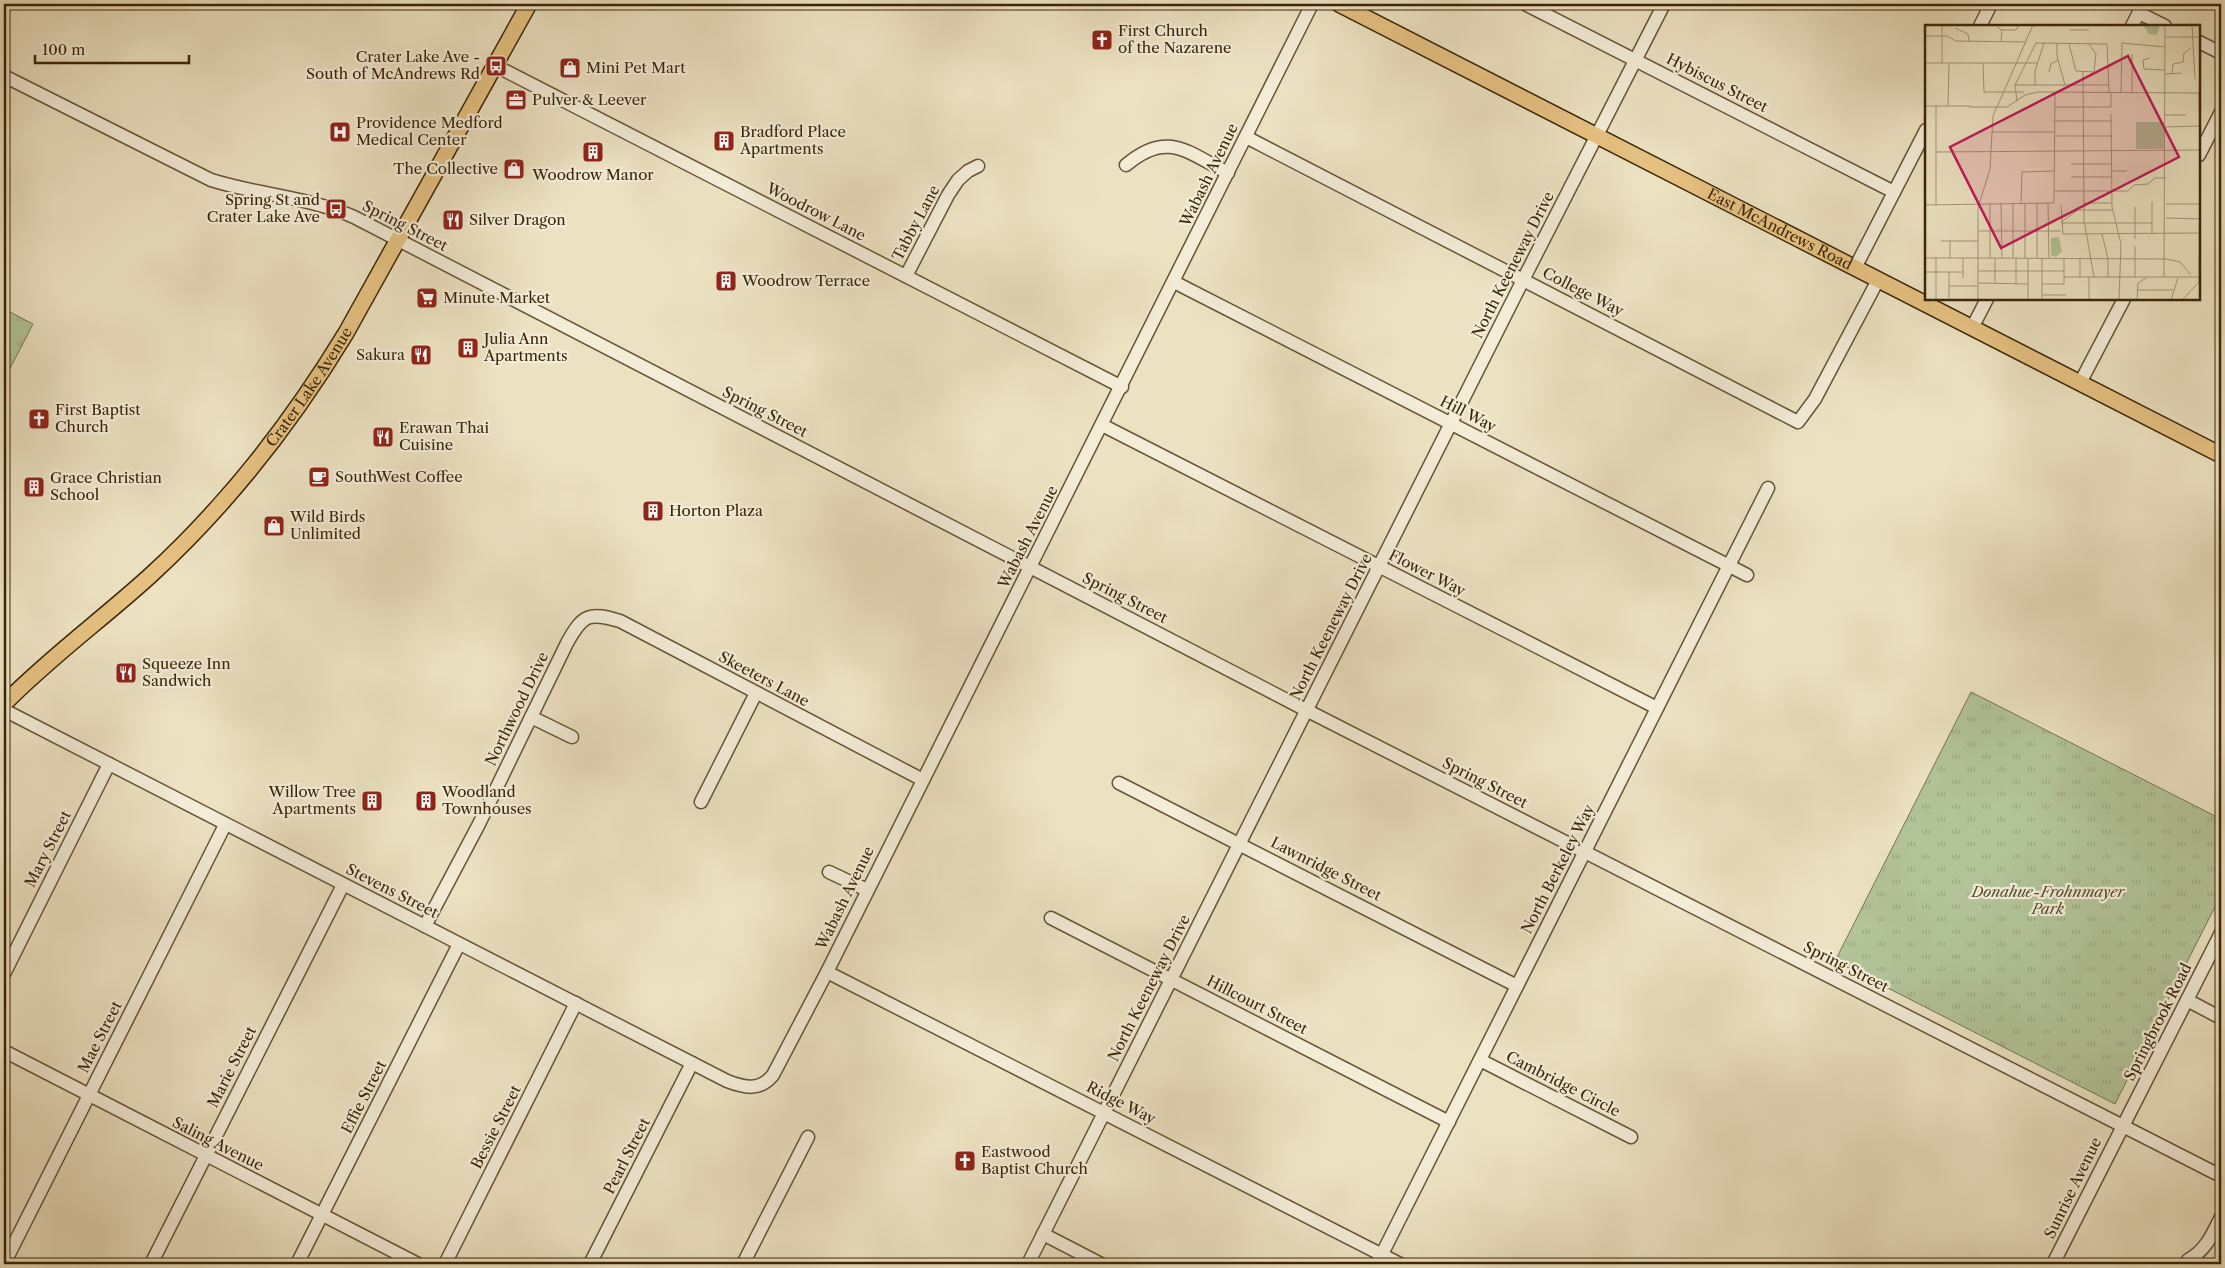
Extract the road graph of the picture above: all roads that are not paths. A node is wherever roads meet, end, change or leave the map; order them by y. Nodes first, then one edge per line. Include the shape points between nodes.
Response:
1 (529, 4) edge
2 (1312, 4) edge
3 (1339, 4) edge
4 (1525, 4) edge
5 (1664, 4) edge
6 (1991, 4) edge
7 (2141, 9) edge
8 (1980, 25) edge
9 (2133, 25) edge
10 (2164, 25) edge
11 (2200, 42) edge
12 (2221, 53) edge
13 (1636, 60) junction
14 (496, 66) junction
15 (4, 76) edge
16 (2221, 112) edge
17 (1925, 132) edge
18 (1598, 136) junction
19 (1246, 137) junction
20 (2200, 153) edge
21 (1126, 165) dead end
22 (978, 166) dead end
23 (1228, 173) junction
24 (1894, 192) junction
25 (398, 240) junction
26 (1856, 268) junction
27 (906, 276) junction
28 (1523, 280) junction
29 (1878, 280) junction
30 (1174, 282) junction
31 (1986, 300) edge
32 (2123, 300) edge
33 (1972, 328) junction
34 (2080, 383) junction
35 (1122, 387) junction
36 (1451, 424) junction
37 (1102, 425) junction
38 (2221, 455) edge
39 (1768, 488) dead end
40 (1729, 565) junction
41 (1379, 567) junction
42 (1031, 568) junction
43 (1747, 574) dead end
44 (588, 617) joint
45 (756, 694) junction
46 (4, 704) edge
47 (1657, 708) junction
48 (4, 710) edge
49 (1308, 711) junction
50 (531, 718) junction
51 (572, 737) dead end
52 (109, 764) junction
53 (923, 780) junction
54 (1119, 783) dead end
55 (701, 802) dead end
56 (225, 825) junction
57 (1240, 844) junction
58 (1584, 852) junction
59 (829, 872) dead end
60 (342, 885) junction
61 (867, 890) junction
62 (1051, 918) dead end
63 (425, 926) junction
64 (2221, 933) edge
65 (459, 944) junction
66 (827, 972) junction
67 (4, 974) edge
68 (1172, 980) junction
69 (1517, 986) junction
70 (2187, 1000) junction
71 (576, 1004) junction
72 (2221, 1018) edge
73 (4, 1051) edge
74 (1480, 1060) junction
75 (692, 1063) junction
76 (767, 1081) joint
77 (89, 1094) junction
78 (1104, 1113) junction
79 (1449, 1122) junction
80 (2122, 1126) junction
81 (808, 1137) dead end
82 (1631, 1137) dead end
83 (206, 1156) junction
84 (2221, 1176) edge
85 (322, 1215) junction
86 (2221, 1217) edge
87 (1043, 1234) junction
88 (1380, 1260) edge
89 (2188, 1260) dead end
90 (4, 1264) edge
91 (150, 1264) edge
92 (297, 1264) edge
93 (418, 1264) edge
94 (445, 1264) edge
95 (590, 1264) edge
96 (744, 1264) edge
97 (1028, 1264) edge
98 (1101, 1264) edge
99 (1400, 1264) edge
100 (2054, 1264) edge

1 - 14 main road, Crater Lake Avenue
2 - 19 street, Wabash Avenue
3 - 18 main road, East McAndrews Road
4 - 13 street, Hybiscus Street
5 - 13 street, North Keeneway Drive
6 - 8 street
7 - 9 street
7 - 10 street
11 - 12 street
13 - 18 street, North Keeneway Drive
13 - 24 street, Hybiscus Street
14 - 25 main road, Crater Lake Avenue
14 - 27 street, Woodrow Lane
15 - 25 street, Spring Street via 212,180 245,190 322,204
16 - 20 street
17 - 24 street
18 - 26 main road, East McAndrews Road
18 - 28 street, North Keeneway Drive
19 - 23 street, Wabash Avenue
19 - 28 street, College Way
21 - 23 street via 1151,147 1164,145 1184,150
22 - 27 street, Tabby Lane via 958,180 948,195
23 - 30 street, Wabash Avenue
24 - 26 street
25 - 42 street, Spring Street
25 - 46 main road, Crater Lake Avenue via 325,366 246,475 206,521 153,573
26 - 29 main road, East McAndrews Road
27 - 35 street, Woodrow Lane
28 - 29 street, College Way via 1798,422 1815,399
28 - 36 street, North Keeneway Drive
29 - 33 main road, East McAndrews Road
30 - 35 street, Wabash Avenue
30 - 36 street, Hill Way
31 - 33 street
32 - 34 street
33 - 34 main road, East McAndrews Road
34 - 38 main road, East McAndrews Road
35 - 37 street, Wabash Avenue
36 - 40 street, Hill Way
36 - 41 street, North Keeneway Drive
37 - 41 street, Flower Way
37 - 42 street, Wabash Avenue
39 - 40 street, North Berkeley Way
40 - 43 street, Hill Way
40 - 47 street, North Berkeley Way
41 - 47 street, Flower Way
41 - 49 street, North Keeneway Drive
42 - 49 street, Spring Street
42 - 53 street, Wabash Avenue
44 - 45 street, Skeeters Lane via 596,615 620,621
44 - 50 street, Northwood Drive via 571,636
45 - 53 street, Skeeters Lane
45 - 55 street
47 - 58 street, North Berkeley Way
48 - 52 street, Stevens Street
49 - 57 street, North Keeneway Drive
49 - 58 street, Spring Street
50 - 51 street
50 - 63 street, Northwood Drive
52 - 56 street, Stevens Street
52 - 67 street, Mary Street
53 - 61 street, Wabash Avenue
54 - 57 street, Lawnridge Street
56 - 60 street, Stevens Street
56 - 77 street, Mae Street
57 - 68 street, North Keeneway Drive
57 - 69 street, Lawnridge Street
58 - 69 street, North Berkeley Way
58 - 80 street, Spring Street
59 - 61 street
60 - 63 street, Stevens Street
60 - 83 street, Marie Street
61 - 66 street, Wabash Avenue
62 - 68 street, Hillcourt Street
63 - 65 street, Stevens Street
64 - 70 street, Springbrook Road
65 - 71 street, Stevens Street
65 - 85 street, Effie Street
66 - 76 street, Wabash Avenue
66 - 78 street, Ridge Way
68 - 78 street, North Keeneway Drive
68 - 79 street, Hillcourt Street
69 - 74 street, North Berkeley Way
70 - 72 street
70 - 80 street, Springbrook Road
71 - 75 street, Stevens Street
71 - 94 street, Bessie Street
73 - 77 street, Saling Avenue
74 - 79 street, North Berkeley Way
74 - 82 street, Cambridge Circle
75 - 76 street, Stevens Street via 744,1087 755,1087
75 - 95 street, Pearl Street
77 - 83 street, Saling Avenue
77 - 90 street, Mae Street
78 - 87 street, North Keeneway Drive
78 - 88 street, Ridge Way
79 - 88 street, North Berkeley Way
80 - 84 street, Spring Street
80 - 100 street, Sunrise Avenue
81 - 96 street
83 - 85 street, Saling Avenue
83 - 91 street, Marie Street
85 - 92 street, Effie Street
85 - 93 street, Saling Avenue
86 - 89 street via 2209,1243
87 - 97 street, North Keeneway Drive
87 - 98 street
88 - 99 street, Ridge Way

